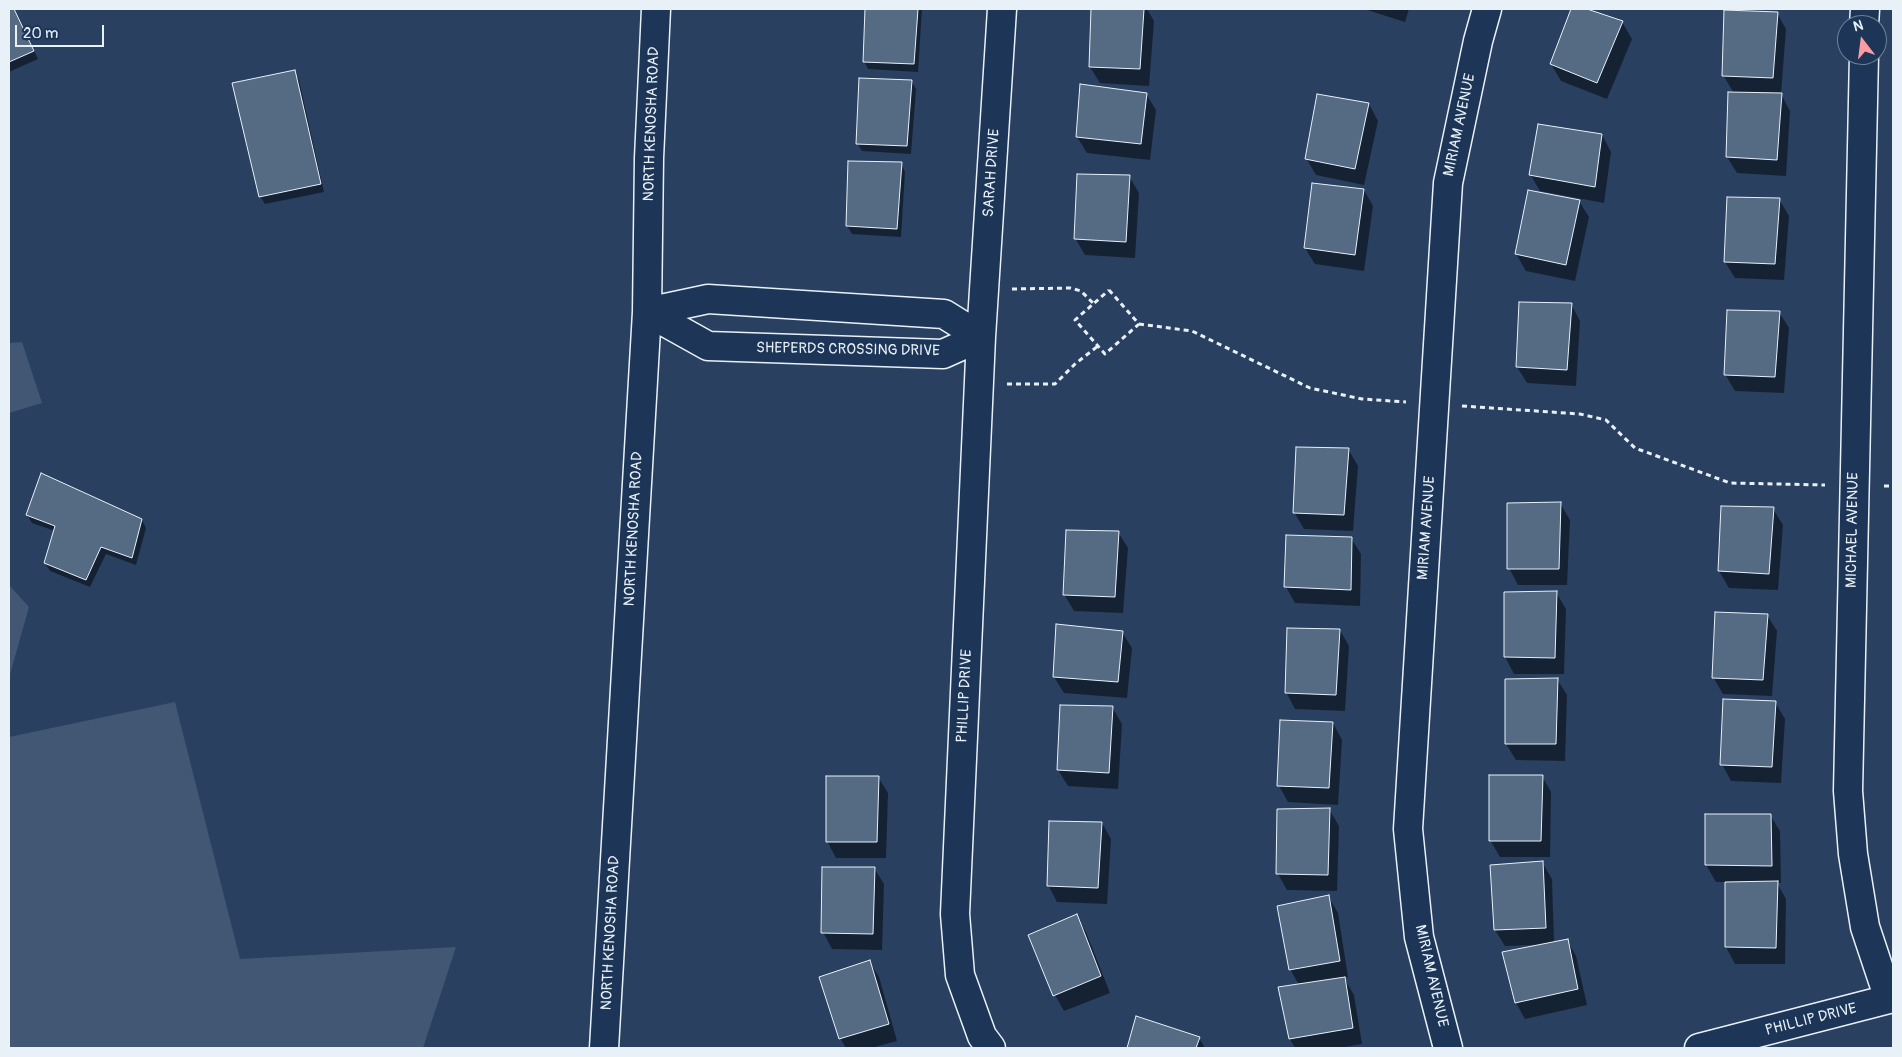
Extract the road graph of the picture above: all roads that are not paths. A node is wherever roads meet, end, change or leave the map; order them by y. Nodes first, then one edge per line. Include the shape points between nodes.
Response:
1 (656, 9) edge
2 (1002, 9) edge
3 (1487, 9) edge
4 (1864, 65) edge
5 (647, 312) junction
6 (981, 337) junction
7 (1891, 999) edge
8 (604, 1048) edge
9 (991, 1048) edge
10 (1448, 1048) edge
11 (1699, 1048) edge

1 - 5 street, NORTH KENOSHA ROAD via 649,158
2 - 6 street, SARAH DRIVE
3 - 10 street, MIRIAM AVENUE via 1448,183 1408,829 1419,937
4 - 7 street, MICHAEL AVENUE via 1848,791 1853,854 1865,927
5 - 6 street via 708,299 944,314
5 - 6 street, SHEPERDS CROSSING DRIVE via 708,346 943,354
5 - 8 street, NORTH KENOSHA ROAD
6 - 9 street, PHILLIP DRIVE via 955,914 960,975 982,1036
7 - 11 street, PHILLIP DRIVE

